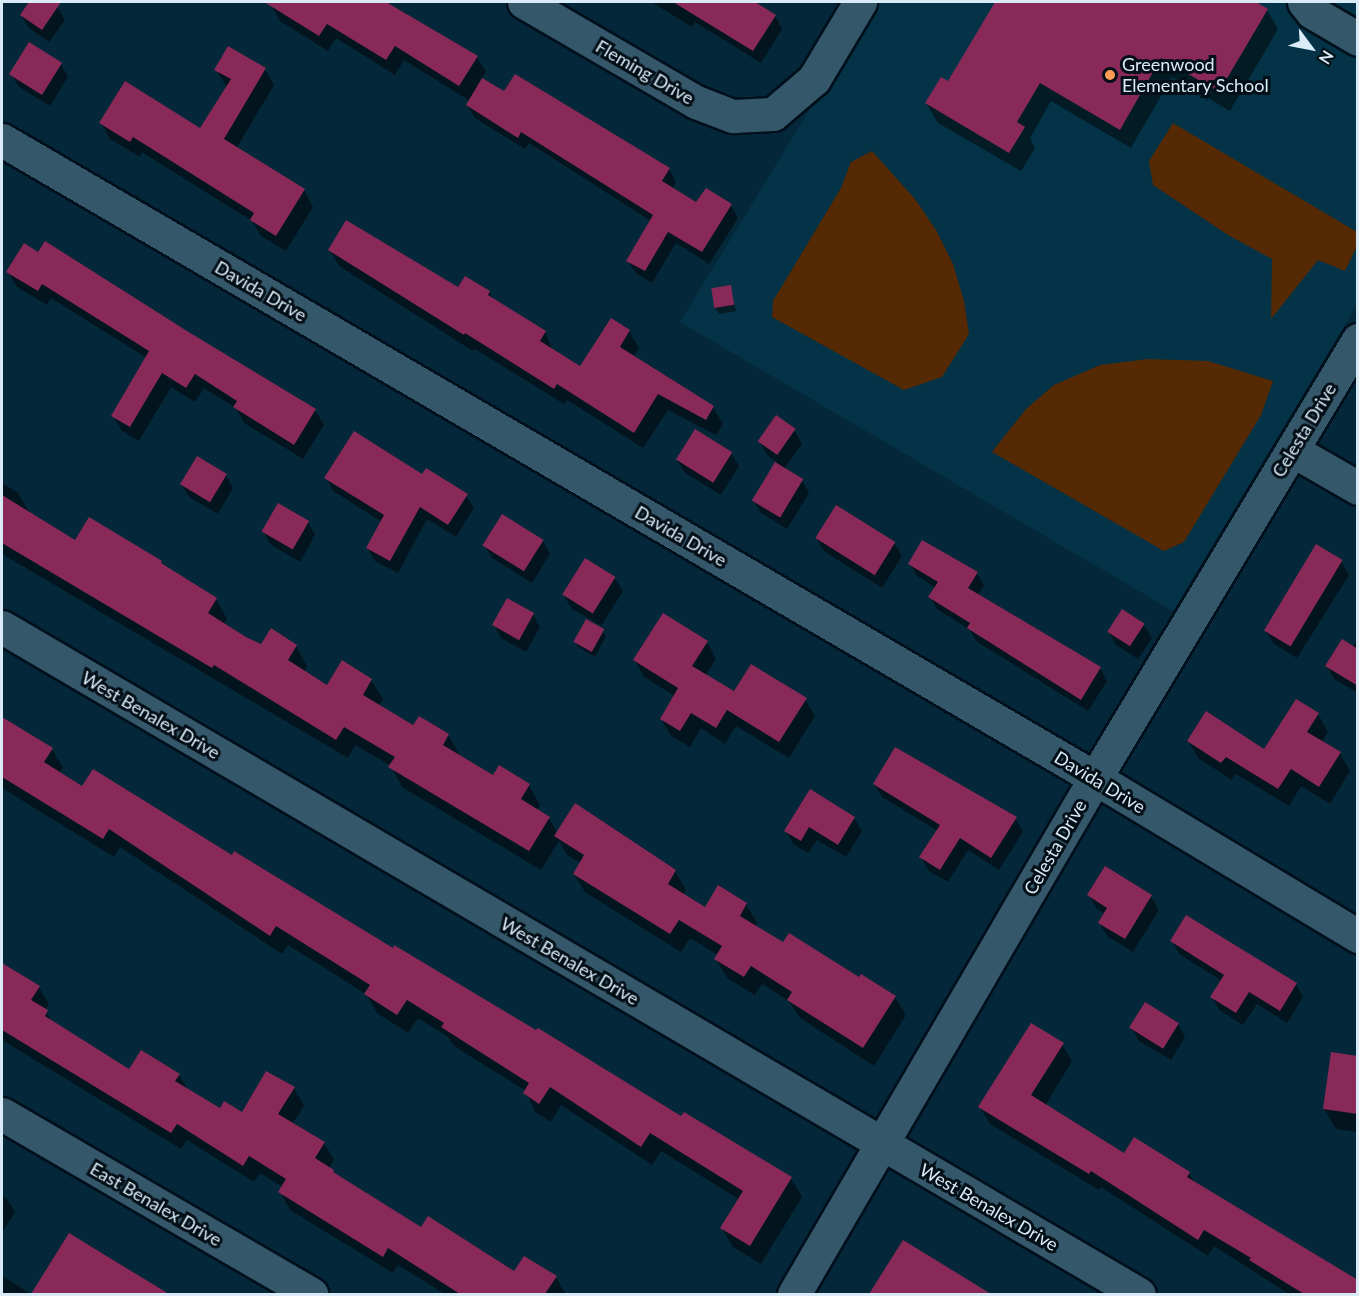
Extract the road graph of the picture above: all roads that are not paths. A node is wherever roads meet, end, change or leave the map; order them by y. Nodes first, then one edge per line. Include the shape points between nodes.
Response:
1 (525, 2) edge
2 (860, 2) edge
3 (1304, 2) edge
4 (1358, 39) edge
5 (2, 140) edge
6 (1358, 340) edge
7 (1292, 450) junction
8 (1358, 488) edge
9 (2, 627) edge
10 (1095, 778) junction
11 (1358, 936) edge
12 (2, 1114) edge
13 (882, 1144) junction
14 (311, 1294) edge
15 (794, 1294) edge
16 (1139, 1294) edge

1 - 2 street, Fleming Drive via 696,102 733,116 773,114 814,79
3 - 4 street via 1312,12
5 - 10 street, Davida Drive
6 - 7 street, Celesta Drive
7 - 8 street
7 - 10 street, Celesta Drive
9 - 13 street, West Benalex Drive
10 - 11 street, Davida Drive
10 - 13 street, Celesta Drive
12 - 14 street, East Benalex Drive
13 - 15 street, Celesta Drive
13 - 16 street, West Benalex Drive

